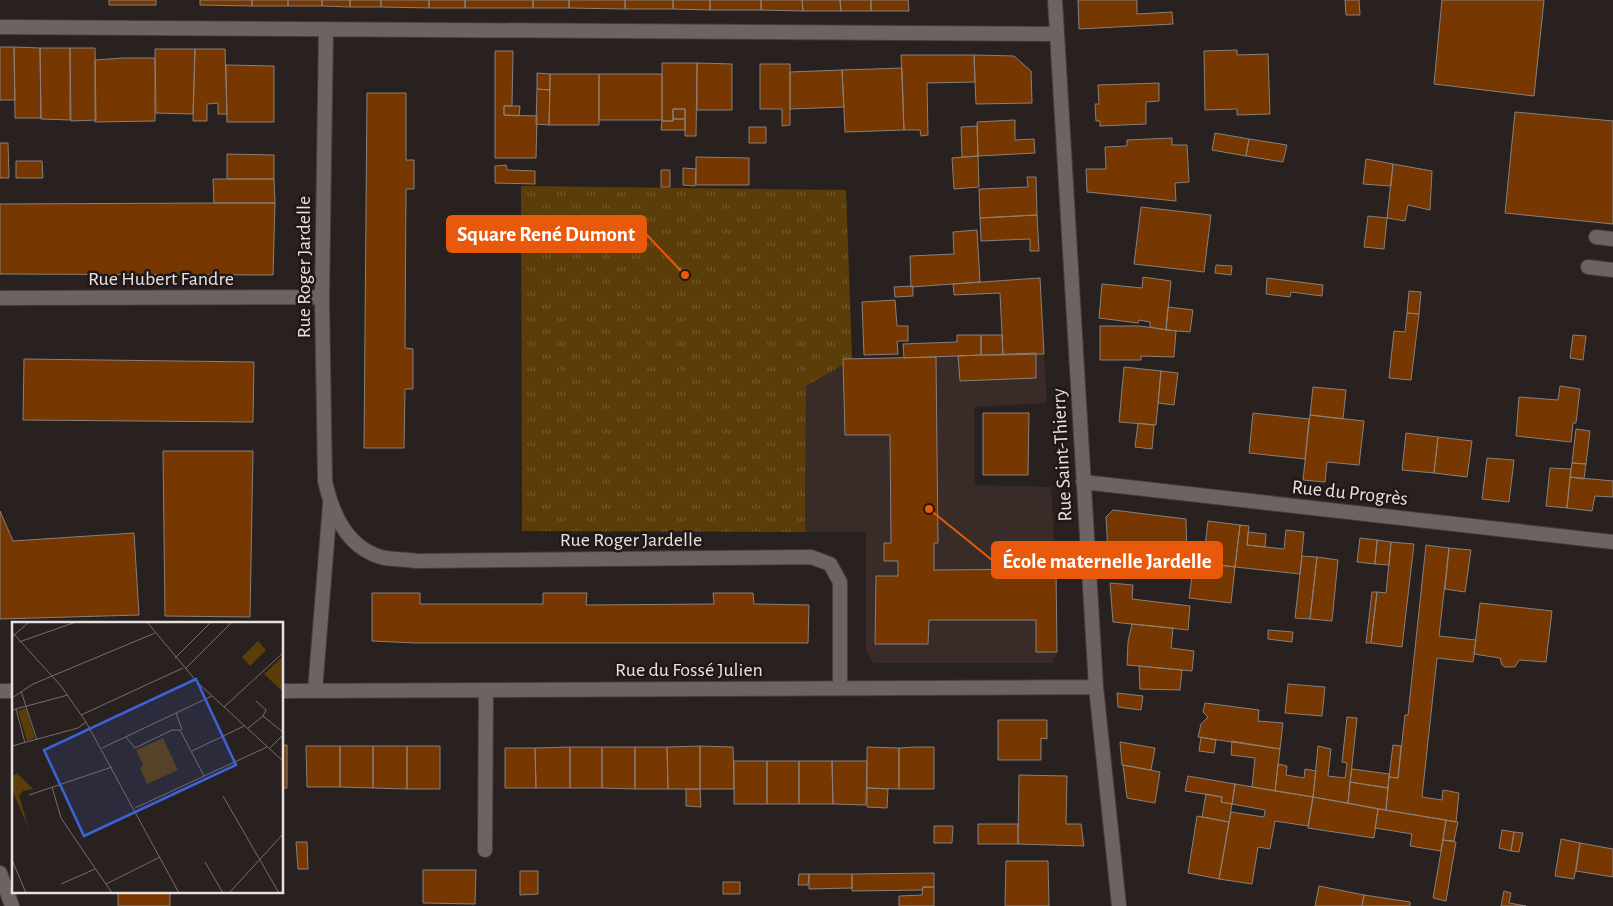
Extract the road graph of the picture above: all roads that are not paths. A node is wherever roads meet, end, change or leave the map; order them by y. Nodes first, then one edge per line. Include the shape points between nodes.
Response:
1 (1055, 0) edge
2 (0, 28) edge
3 (326, 30) junction
4 (1056, 34) junction
5 (1596, 237) dead end
6 (1613, 240) edge
7 (1588, 268) dead end
8 (1613, 270) edge
9 (322, 297) junction
10 (0, 298) edge
11 (1083, 482) junction
12 (330, 504) junction
13 (1613, 542) edge
14 (840, 688) junction
15 (1096, 688) junction
16 (315, 690) junction
17 (486, 690) junction
18 (284, 691) edge
19 (485, 850) dead end
20 (0, 873) edge
21 (12, 906) edge
22 (1120, 906) edge

1 - 4 street, Rue Saint-Thierry
2 - 3 street
3 - 4 street
3 - 9 street, Rue Roger Jardelle
4 - 11 street, Rue Saint-Thierry
5 - 6 street
7 - 8 street
9 - 10 street, Rue Hubert Fandre
9 - 12 street, Rue Roger Jardelle via 325,481
11 - 13 street, Rue du Progrès
11 - 15 street, Rue Saint-Thierry
12 - 14 street, Rue Roger Jardelle via 344,532 361,548 381,557 416,561 810,557 830,564 840,582
12 - 16 street, Rue Roger Jardelle
14 - 15 street, Rue du Fossé Julien
14 - 17 street, Rue du Fossé Julien
15 - 22 street, Rue Saint-Thierry
16 - 17 street, Rue du Fossé Julien
16 - 18 street, Rue du Fossé Julien
17 - 19 street
20 - 21 street

